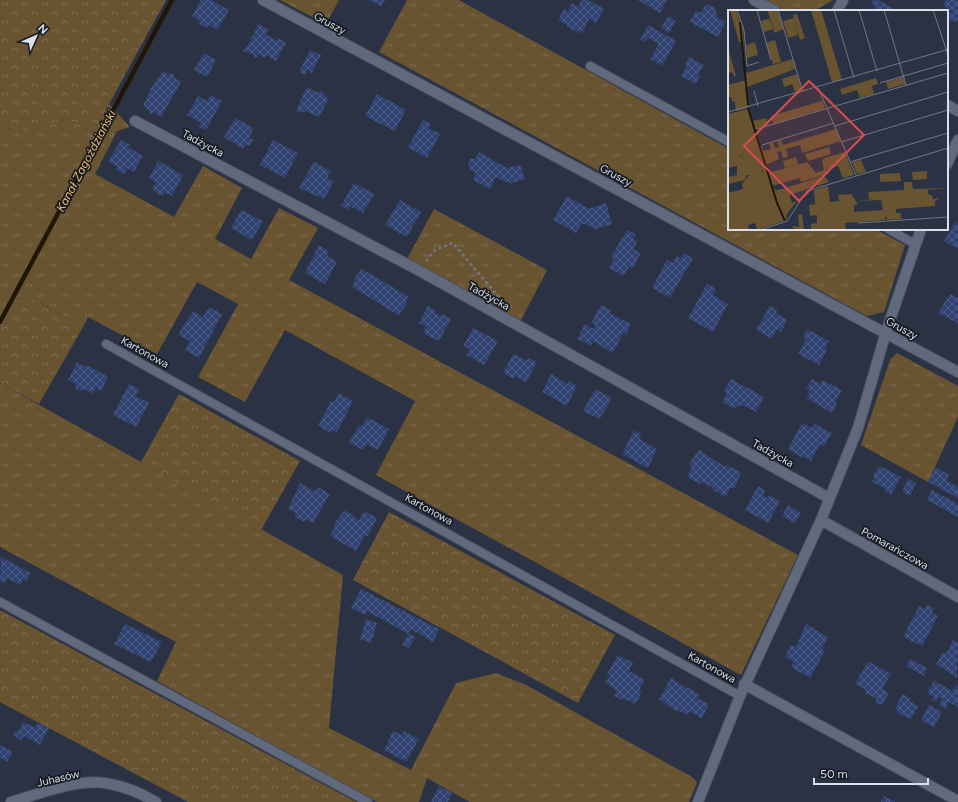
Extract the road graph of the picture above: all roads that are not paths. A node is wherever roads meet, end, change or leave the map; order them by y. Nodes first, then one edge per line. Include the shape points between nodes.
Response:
1 (262, 0) edge
2 (754, 0) edge
3 (843, 0) edge
4 (773, 10) edge
5 (838, 10) edge
6 (590, 66) dead end
7 (948, 105) edge
8 (958, 110) edge
9 (135, 121) dead end
10 (958, 140) edge
11 (728, 141) edge
12 (948, 162) edge
13 (890, 230) edge
14 (921, 230) edge
15 (915, 244) junction
16 (886, 332) junction
17 (106, 344) dead end
18 (958, 372) edge
19 (829, 498) junction
20 (820, 520) junction
21 (958, 597) edge
22 (0, 602) edge
23 (744, 684) junction
24 (740, 696) junction
25 (23, 800) edge
26 (958, 801) edge
27 (10, 802) edge
28 (156, 802) edge
29 (368, 802) edge
30 (698, 802) edge

1 - 16 street, Gruszy
2 - 4 street
3 - 5 street
6 - 11 lane
7 - 8 street
9 - 19 street, Tadżycka via 418,270
10 - 12 street
13 - 15 lane
14 - 15 street
15 - 16 street
16 - 18 street, Gruszy
16 - 19 street via 858,428
17 - 24 lane, Kartonowa
19 - 20 street
20 - 21 street, Pomarańczowa
20 - 23 street
22 - 29 lane
23 - 24 street
23 - 26 street, Kartonowa
24 - 30 street
25 - 27 street, Juhasów
25 - 28 street, Juhasów via 79,784 109,783 137,792

